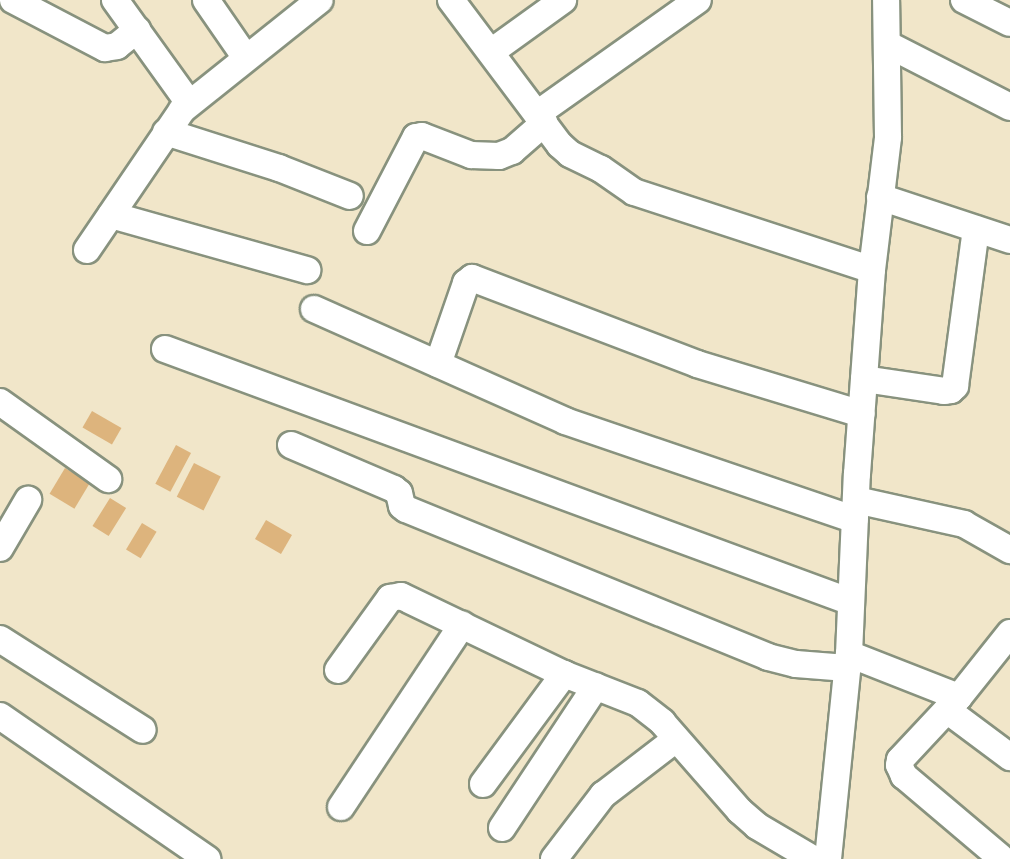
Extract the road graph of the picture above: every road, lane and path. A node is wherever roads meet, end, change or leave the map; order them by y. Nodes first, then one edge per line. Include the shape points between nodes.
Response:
1 (13, 0) edge
2 (115, 0) edge
3 (206, 0) edge
4 (320, 0) edge
5 (451, 0) edge
6 (563, 0) edge
7 (698, 0) edge
8 (886, 0) edge
9 (964, 0) edge
10 (1010, 23) edge
11 (137, 30) junction
12 (887, 44) junction
13 (490, 52) junction
14 (246, 58) junction
15 (189, 103) junction
16 (1010, 107) edge
17 (541, 118) junction
18 (166, 132) junction
19 (350, 196) dead end
20 (880, 198) junction
21 (111, 214) junction
22 (976, 229) junction
23 (367, 231) dead end
24 (1010, 240) edge
25 (87, 250) dead end
26 (307, 270) dead end
27 (872, 270) junction
28 (314, 309) dead end
29 (165, 349) dead end
30 (438, 364) junction
31 (864, 379) junction
32 (0, 402) edge
33 (862, 414) junction
34 (291, 445) dead end
35 (108, 478) dead end
36 (28, 500) dead end
37 (855, 510) junction
38 (0, 548) edge
39 (1010, 550) edge
40 (851, 602) junction
41 (462, 625) junction
42 (0, 639) edge
43 (1006, 647) edge
44 (848, 661) junction
45 (338, 670) dead end
46 (564, 674) junction
47 (596, 686) junction
48 (953, 704) junction
49 (0, 716) edge
50 (143, 730) dead end
51 (676, 739) junction
52 (1010, 757) edge
53 (483, 784) dead end
54 (341, 807) dead end
55 (502, 828) dead end
56 (829, 855) edge
57 (1000, 857) dead end
58 (207, 859) edge
59 (554, 859) edge

1 - 11 street via 105,48 117,46
2 - 11 street
3 - 14 street
4 - 14 street
5 - 13 street
6 - 13 street
7 - 17 street
8 - 12 street
9 - 10 street
11 - 15 street
12 - 16 street
12 - 20 street via 888,137
13 - 17 street
14 - 15 street
15 - 18 street
17 - 23 street via 512,151 499,156 471,155 416,137
17 - 27 street via 564,150 634,192
18 - 19 street via 279,168
18 - 21 street
20 - 22 street
20 - 27 street
21 - 25 street
21 - 26 street
22 - 24 street
22 - 31 street via 955,386 944,391
27 - 31 street
28 - 30 street
29 - 40 street
30 - 33 street via 466,283 472,278 697,364
30 - 37 street via 574,424
31 - 33 street
32 - 35 street
33 - 37 street
34 - 44 street via 394,489 406,509 768,657 796,664
36 - 38 street
37 - 39 street via 964,524
37 - 40 street
40 - 44 street
41 - 45 street via 396,596 390,598
41 - 46 street
41 - 54 street
42 - 50 street
43 - 48 street
44 - 48 street
44 - 56 street
46 - 47 street
46 - 53 street
47 - 51 street via 638,704
47 - 55 street
48 - 52 street
48 - 57 street via 900,760 900,770
49 - 58 street
51 - 56 street via 757,826
51 - 59 street via 603,795

